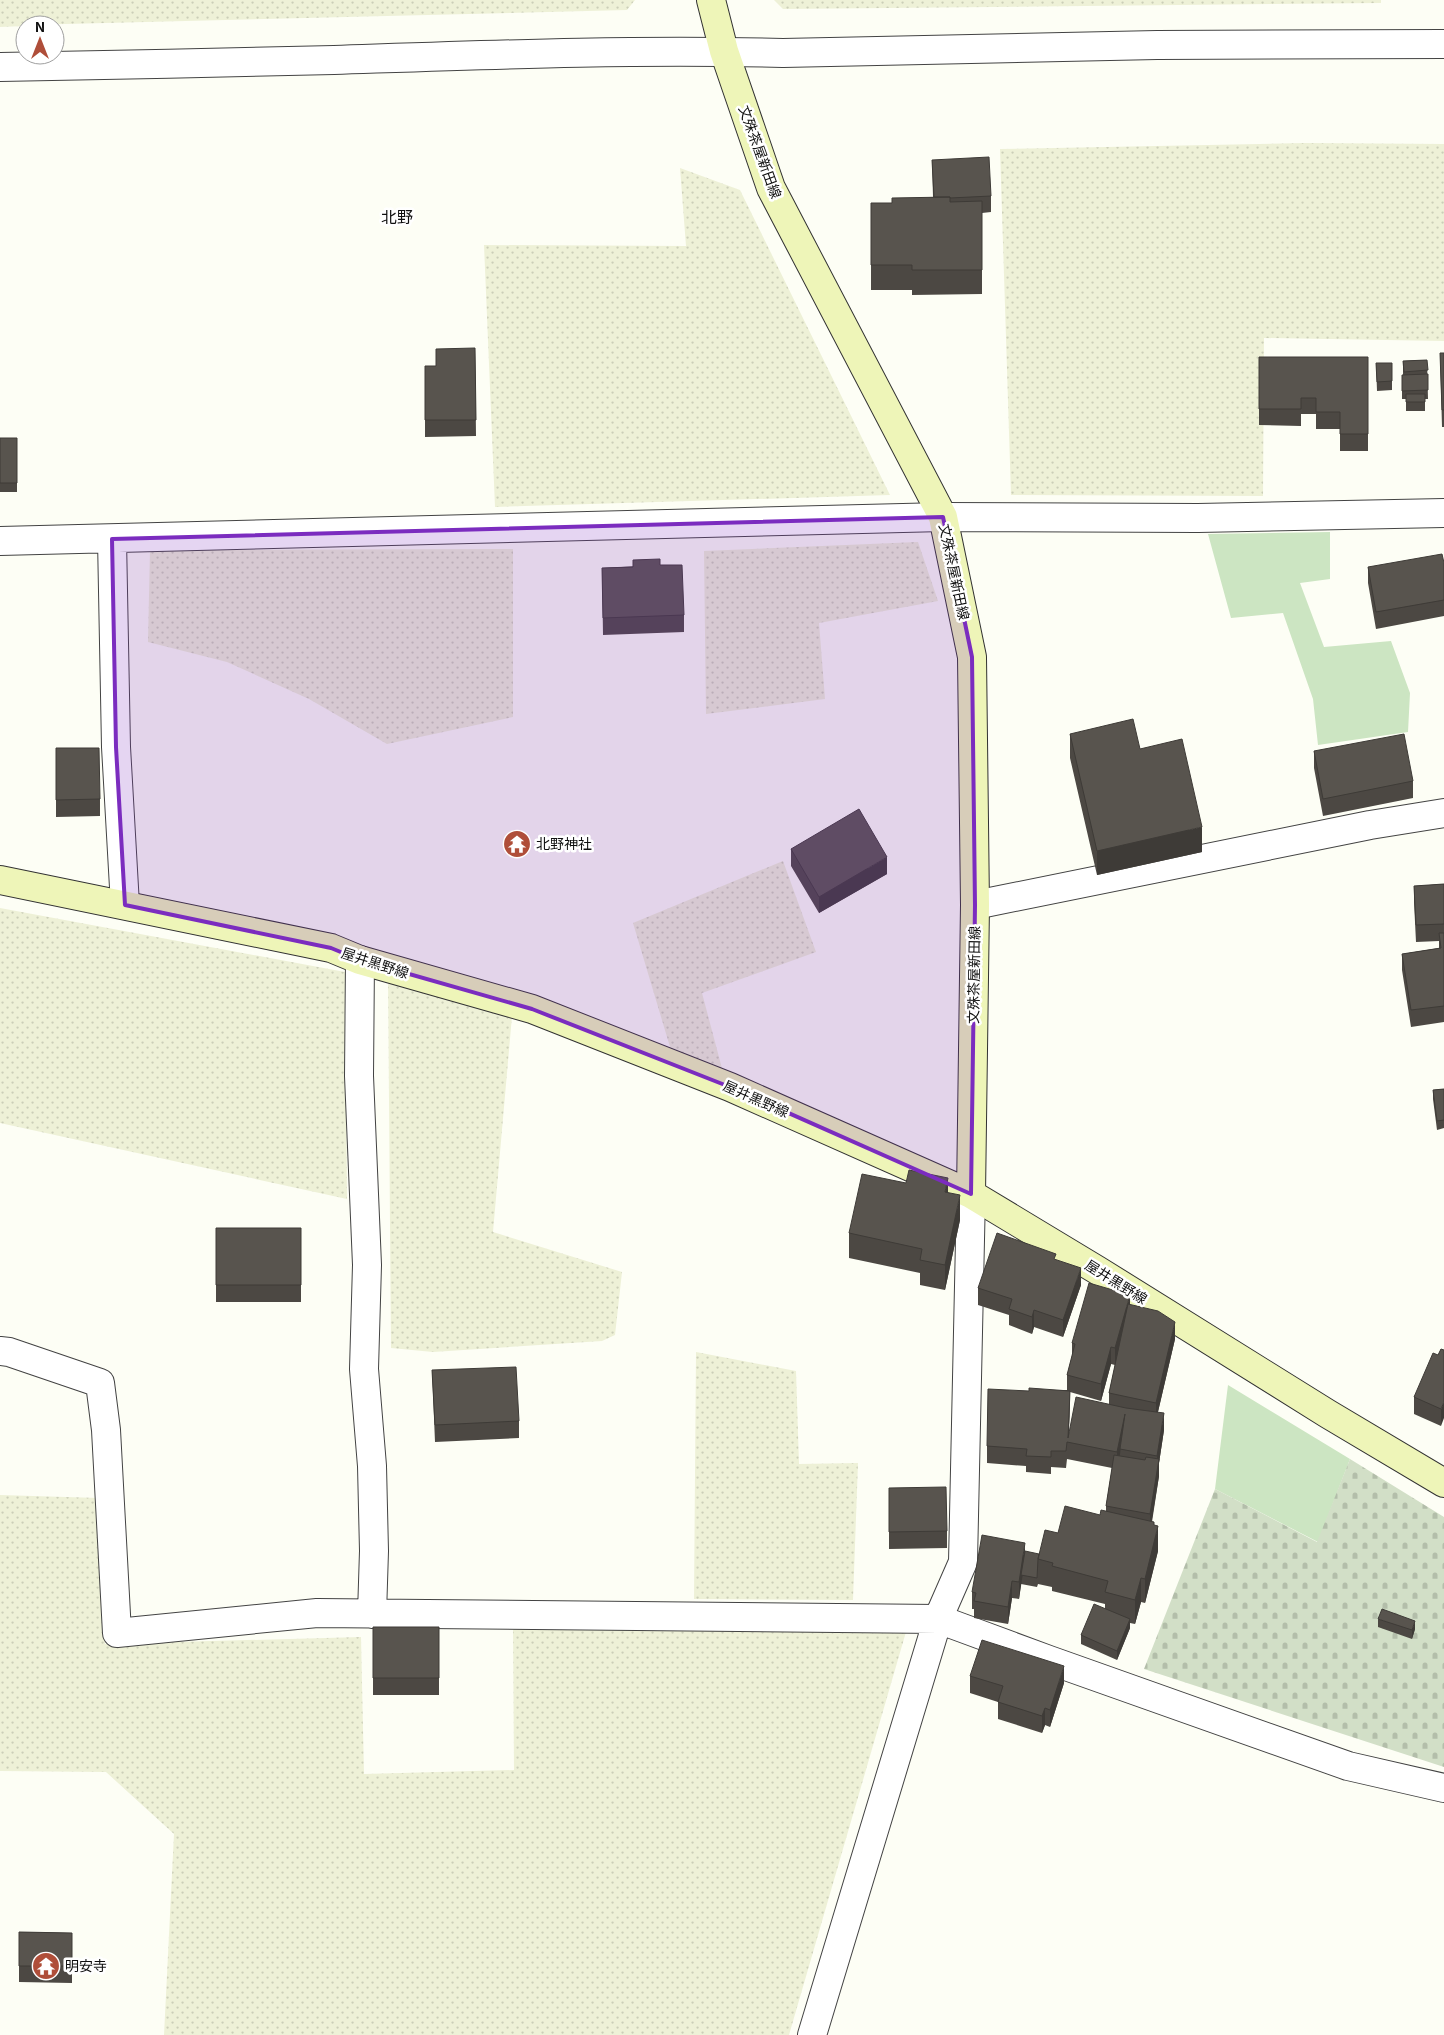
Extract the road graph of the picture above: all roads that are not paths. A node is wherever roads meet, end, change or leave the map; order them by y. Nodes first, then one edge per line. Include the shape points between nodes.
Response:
1 (710, 0) edge
2 (1444, 44) edge
3 (724, 51) junction
4 (0, 67) edge
5 (1444, 513) edge
6 (943, 517) junction
7 (112, 539) junction
8 (0, 541) edge
9 (1444, 812) edge
10 (0, 880) edge
11 (125, 905) junction
12 (975, 905) junction
13 (360, 960) junction
14 (971, 1194) junction
15 (0, 1351) edge
16 (1444, 1483) edge
17 (372, 1614) junction
18 (938, 1619) junction
19 (1444, 1788) edge
20 (812, 2035) edge

1 - 3 main road, 文殊茶屋新田線
2 - 3 street via 1157,45 783,53
3 - 4 street
3 - 6 main road, 文殊茶屋新田線 via 771,188
5 - 6 street via 1198,518
6 - 7 street
6 - 12 main road, 文殊茶屋新田線 via 972,658
7 - 8 street
7 - 11 street via 116,748
9 - 12 street
10 - 11 main road, 屋井黒野線
11 - 13 main road, 屋井黒野線 via 331,948
12 - 14 main road, 文殊茶屋新田線
13 - 14 main road, 屋井黒野線 via 532,1009 730,1087
13 - 17 street via 359,1076 367,1265 364,1370 373,1485
14 - 16 main road, 屋井黒野線
14 - 18 street via 963,1562
15 - 17 street via 100,1383 106,1430 117,1633 317,1613
17 - 18 street
18 - 19 street via 1348,1766
18 - 20 street

